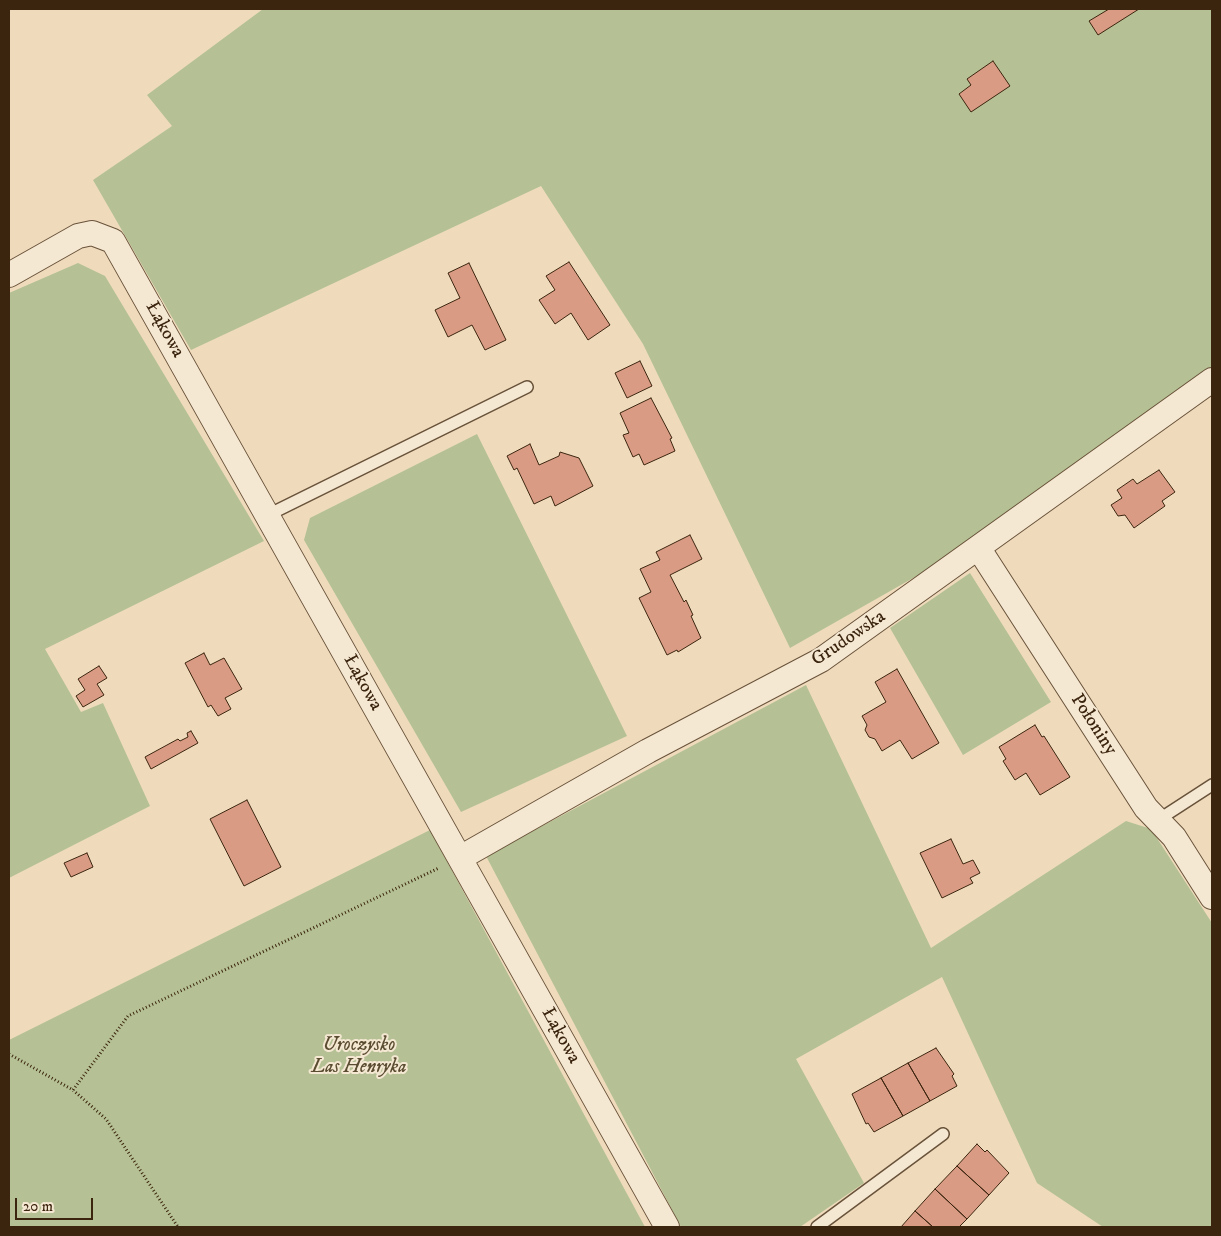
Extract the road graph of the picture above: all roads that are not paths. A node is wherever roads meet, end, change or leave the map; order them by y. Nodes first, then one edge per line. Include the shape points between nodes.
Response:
1 (9, 275) edge
2 (1212, 380) edge
3 (527, 386) dead end
4 (268, 515) junction
5 (979, 549) junction
6 (1212, 785) edge
7 (1158, 820) junction
8 (460, 858) junction
9 (1212, 897) edge
10 (943, 1134) dead end
11 (667, 1227) edge
12 (817, 1227) edge

1 - 4 street, Łąkowa via 78,236 92,233 114,241
2 - 5 street, Grudowska
3 - 4 lane
4 - 8 street, Łąkowa
5 - 7 street, Połoniny via 1146,808
5 - 8 street, Grudowska via 821,660 648,751
6 - 7 lane
7 - 9 street, Połoniny via 1174,837
8 - 11 street, Łąkowa
10 - 12 lane

